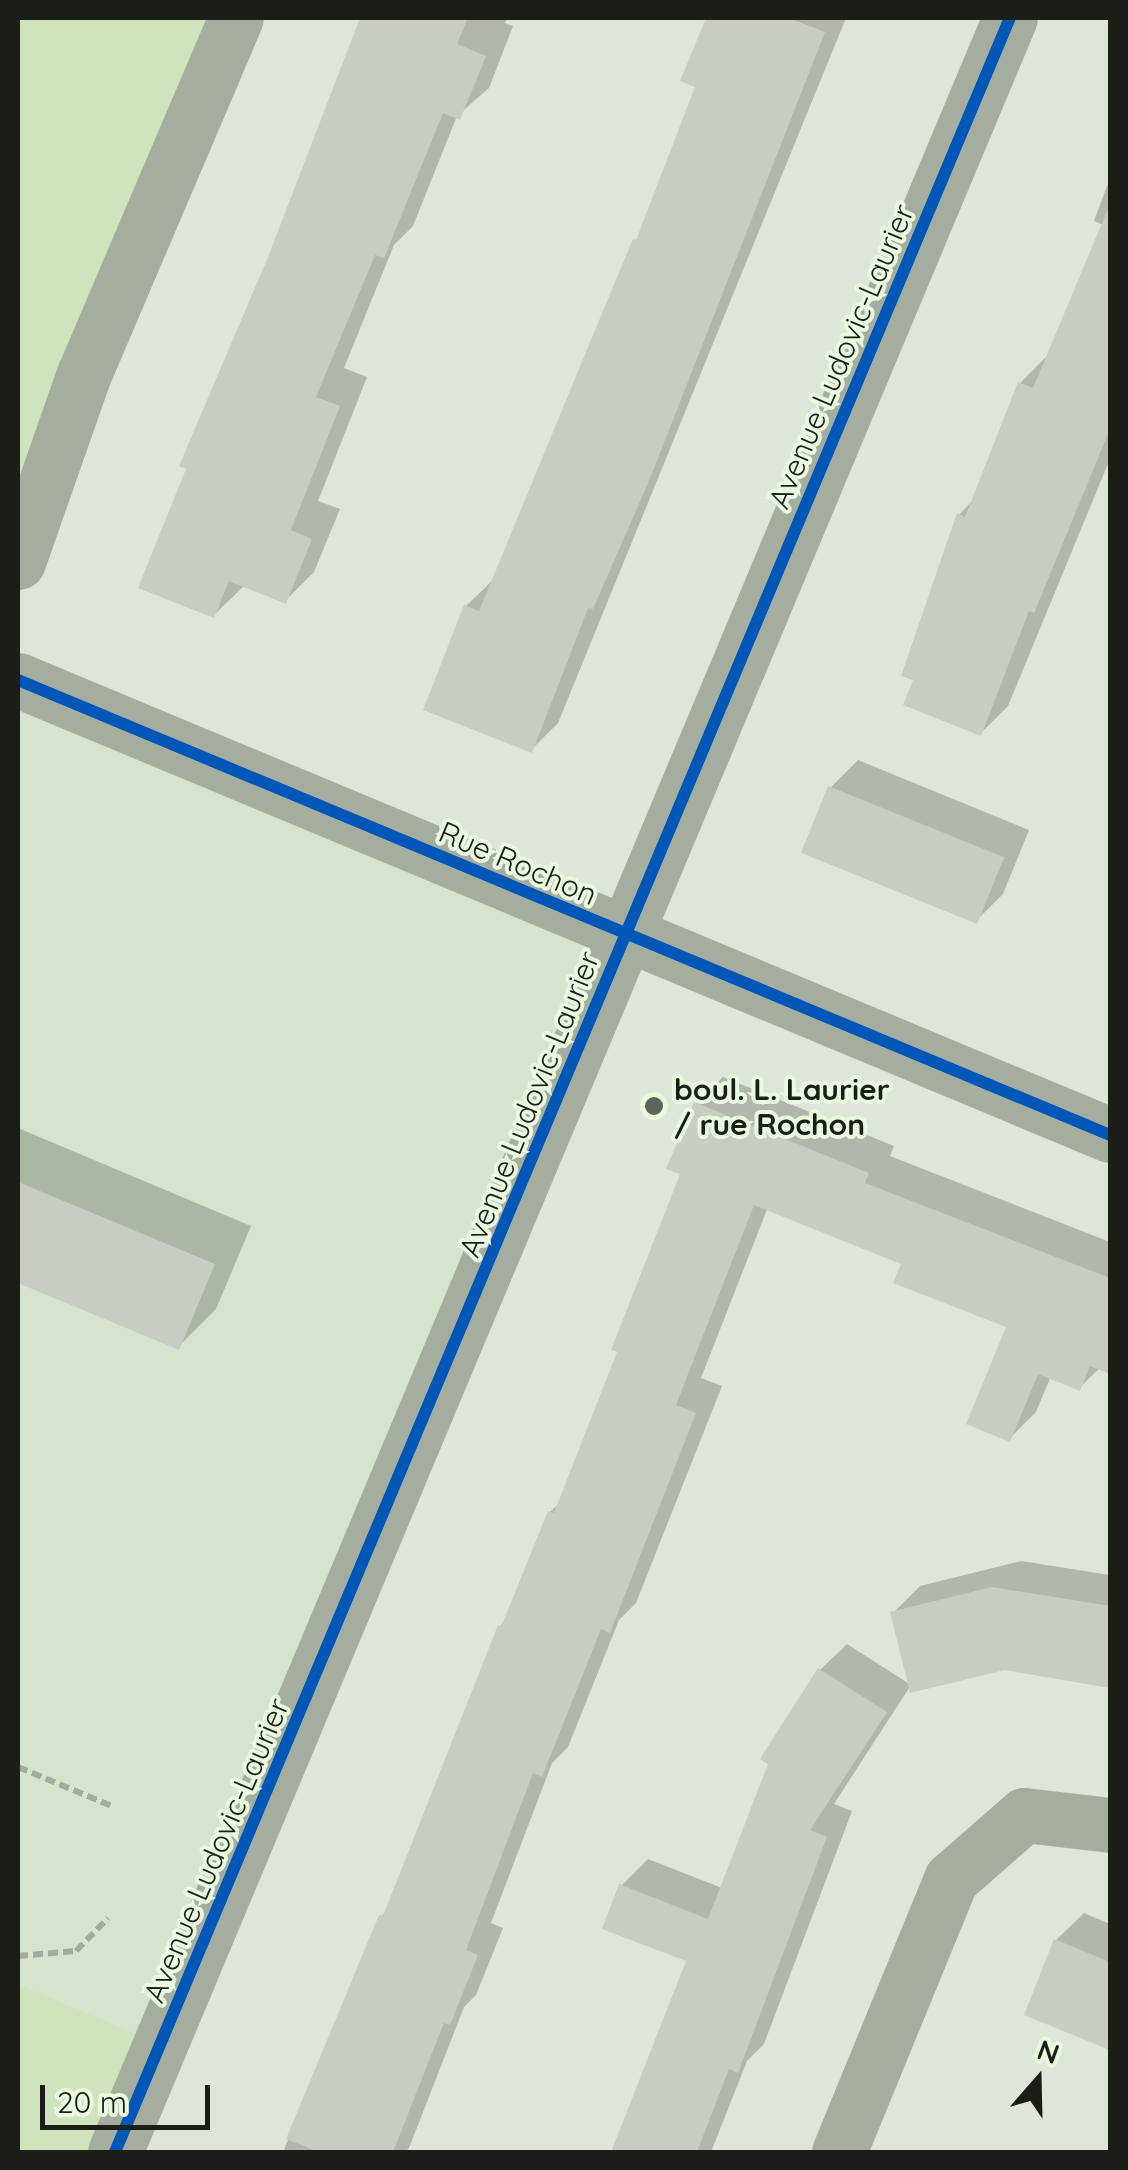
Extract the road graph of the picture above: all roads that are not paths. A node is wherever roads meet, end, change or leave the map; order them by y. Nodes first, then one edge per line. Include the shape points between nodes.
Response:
1 (236, 18) edge
2 (1010, 18) edge
3 (18, 562) edge
4 (18, 680) edge
5 (624, 934) junction
6 (1110, 1135) edge
7 (1110, 1826) edge
8 (116, 2152) edge
9 (839, 2152) edge

1 - 3 street via 84,374
2 - 5 street, Avenue Ludovic-Laurier
4 - 5 street, Rue Rochon
5 - 6 street, Rue Rochon
5 - 8 street, Avenue Ludovic-Laurier
7 - 9 street via 1024,1815 950,1879

